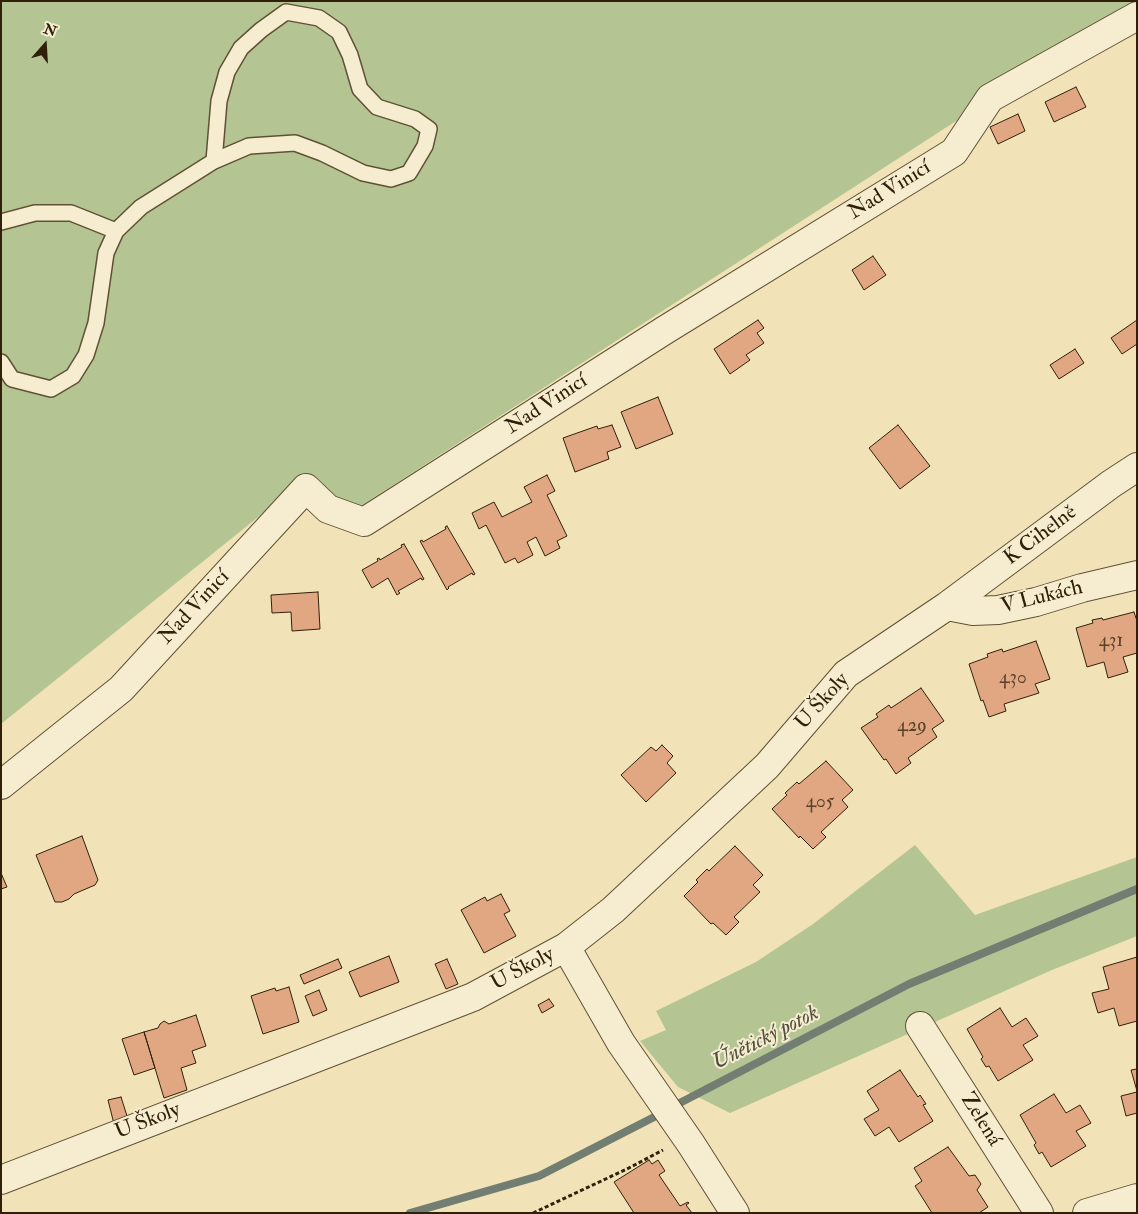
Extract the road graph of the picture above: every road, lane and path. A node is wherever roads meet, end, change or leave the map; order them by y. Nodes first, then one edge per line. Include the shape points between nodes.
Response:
1 (1137, 16) edge
2 (214, 161) junction
3 (1, 222) edge
4 (116, 231) junction
5 (1, 362) edge
6 (1137, 467) edge
7 (1137, 575) edge
8 (947, 606) junction
9 (1, 785) edge
10 (566, 947) junction
11 (920, 1026) dead end
12 (681, 1131) junction
13 (1, 1180) edge
14 (1137, 1198) edge
15 (533, 1213) edge
16 (735, 1213) edge
17 (1039, 1213) edge
18 (1088, 1213) edge

1 - 9 street, Nad Vinicí via 990,98 954,152 657,335 364,522 328,509 306,488 121,688
2 - 2 lane via 219,101 228,72 241,48 286,12 319,18 339,32 360,89 377,107 415,119 429,130 425,146 409,173 391,179 363,173 322,152 295,144 249,146
2 - 4 lane via 141,207
3 - 4 lane via 36,213 71,213
4 - 5 lane via 106,253 96,323 86,355 73,376 51,389 12,379
6 - 8 street, K Cihelně
7 - 8 street, V Lukách via 998,610 973,611
8 - 10 street, U Školy via 846,674 767,766 613,910
10 - 12 street via 621,1044
10 - 13 street, U Školy via 473,997
11 - 17 street, Zelená
12 - 15 path via 627,1169
12 - 16 street
14 - 18 street

